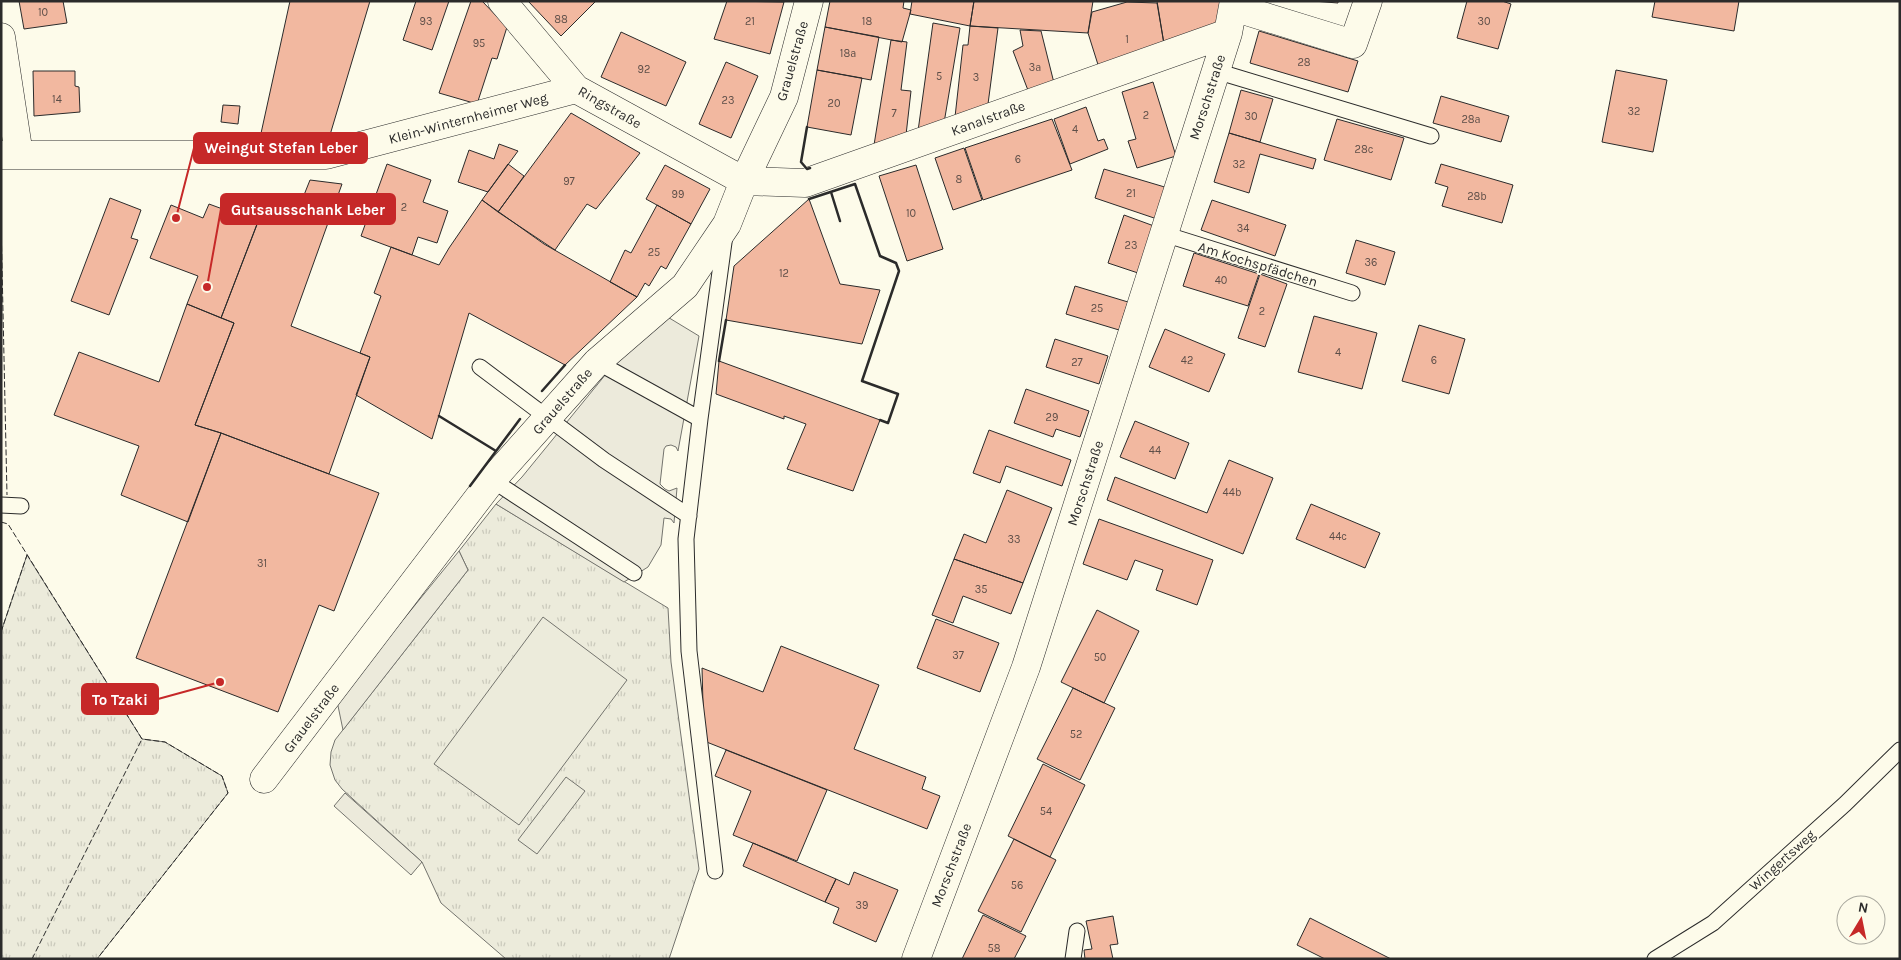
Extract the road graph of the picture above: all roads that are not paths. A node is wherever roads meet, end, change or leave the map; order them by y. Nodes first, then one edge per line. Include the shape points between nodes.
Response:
1 (502, 1) edge
2 (809, 1) edge
3 (1368, 1) edge
4 (1232, 14) edge
5 (1, 38) edge
6 (1216, 71) junction
7 (576, 90) junction
8 (1431, 136) dead end
9 (10, 155) edge
10 (744, 181) junction
11 (727, 224) junction
12 (1164, 234) junction
13 (1352, 293) dead end
14 (597, 362) junction
15 (480, 367) dead end
16 (548, 417) junction
17 (700, 420) junction
18 (492, 480) junction
19 (1, 505) edge
20 (21, 506) dead end
21 (689, 516) junction
22 (634, 573) dead end
23 (1900, 750) edge
24 (264, 780) dead end
25 (715, 871) dead end
26 (1077, 931) dead end
27 (916, 959) edge
28 (1073, 959) edge
29 (1655, 959) edge

1 - 7 street, Ringstraße
2 - 10 street, Grauelstraße via 784,97
3 - 4 street via 1353,44
4 - 6 street, Morschstraße
4 - 10 street, Kanalstraße via 805,183
5 - 9 street
6 - 8 lane
6 - 12 street, Morschstraße
7 - 9 street, Klein-Winternheimer Weg via 326,156
7 - 10 street, Ringstraße
10 - 11 street, Grauelstraße
11 - 14 street, Grauelstraße via 685,286
11 - 17 lane
12 - 13 lane, Am Kochspfädchen
12 - 27 street, Morschstraße via 1026,667
14 - 16 street, Grauelstraße
14 - 17 lane
15 - 16 lane
16 - 18 street, Grauelstraße
16 - 21 lane via 604,460
17 - 21 lane
18 - 22 lane
18 - 24 street, Grauelstraße
19 - 20 lane
21 - 25 lane via 686,539 689,651
23 - 29 lane, Wingertsweg via 1845,804 1713,922
26 - 28 lane

